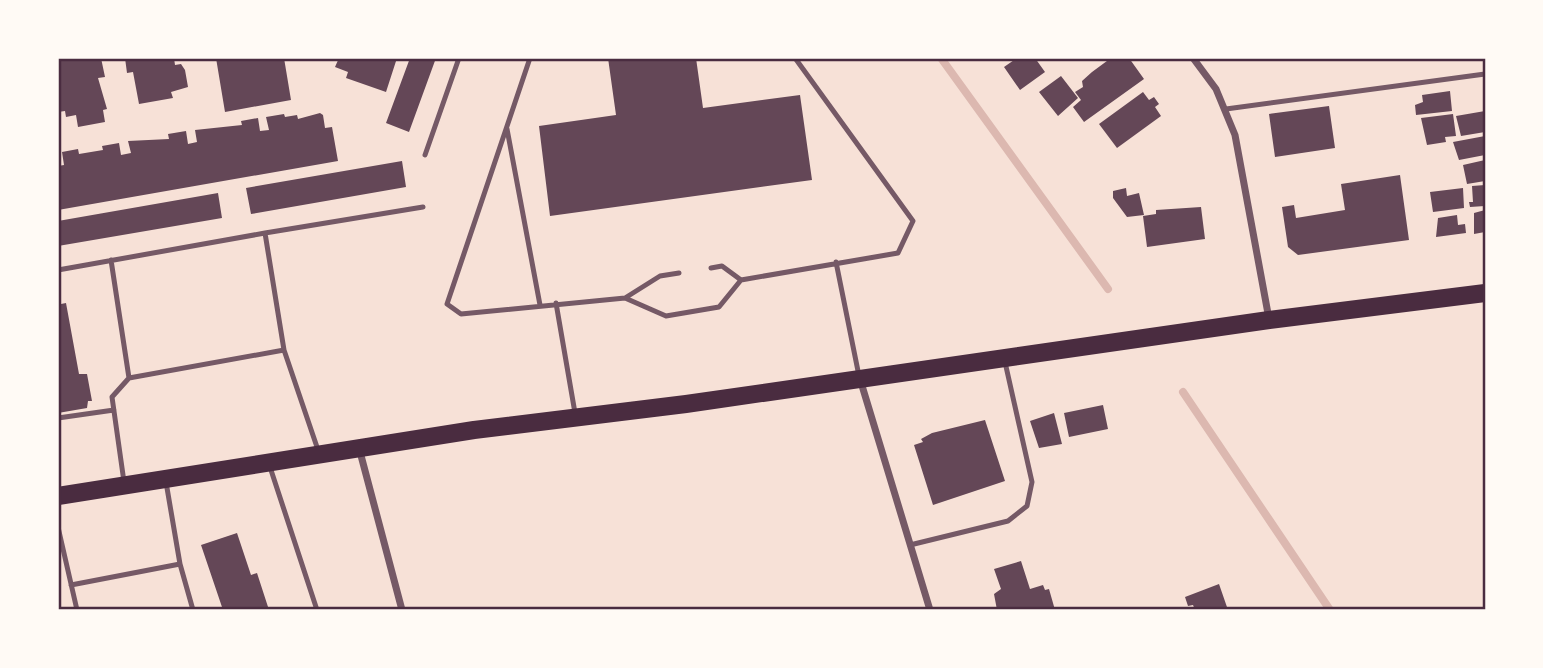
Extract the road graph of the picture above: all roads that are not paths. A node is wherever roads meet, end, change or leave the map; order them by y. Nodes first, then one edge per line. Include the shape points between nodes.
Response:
1 (459, 58) edge
2 (530, 58) edge
3 (794, 58) edge
4 (1193, 58) edge
5 (1485, 74) edge
6 (1226, 108) junction
7 (506, 127) junction
8 (425, 155) dead end
9 (423, 208) dead end
10 (265, 233) junction
11 (111, 260) junction
12 (836, 262) junction
13 (711, 268) dead end
14 (58, 270) edge
15 (679, 273) dead end
16 (741, 280) junction
17 (1485, 293) edge
18 (625, 298) junction
19 (556, 303) junction
20 (541, 305) junction
21 (1269, 320) junction
22 (284, 350) junction
23 (1004, 359) junction
24 (129, 378) junction
25 (860, 379) junction
26 (114, 410) junction
27 (576, 417) junction
28 (58, 418) edge
29 (359, 447) junction
30 (319, 453) junction
31 (268, 461) junction
32 (165, 478) junction
33 (124, 485) junction
34 (58, 496) edge
35 (58, 527) edge
36 (910, 545) junction
37 (180, 564) junction
38 (71, 585) junction
39 (77, 610) edge
40 (193, 610) edge
41 (317, 610) edge
42 (402, 610) edge
43 (930, 610) edge

1 - 8 lane
2 - 7 lane
3 - 12 lane via 913,221 898,253
4 - 6 street
5 - 6 lane
6 - 21 street
7 - 20 lane
7 - 20 lane via 447,304 461,314
9 - 10 lane
10 - 11 lane
10 - 22 lane
11 - 14 lane
11 - 24 lane
12 - 16 lane
12 - 25 lane
13 - 16 lane via 722,266
15 - 18 lane via 660,276
16 - 18 lane via 719,307 666,316
17 - 21 main road
18 - 19 lane
19 - 20 lane
19 - 27 lane
21 - 23 main road
22 - 24 lane
22 - 30 lane
23 - 25 main road
23 - 36 lane via 1032,482 1027,506 1008,521
24 - 26 lane via 112,397
25 - 27 main road
25 - 36 street
26 - 28 lane
26 - 33 lane
27 - 29 main road
29 - 30 main road
29 - 42 street
30 - 31 main road
31 - 32 main road
31 - 41 lane
32 - 33 main road
32 - 37 lane
33 - 34 main road
35 - 38 lane
36 - 43 street
37 - 38 lane
37 - 40 lane
38 - 39 lane

